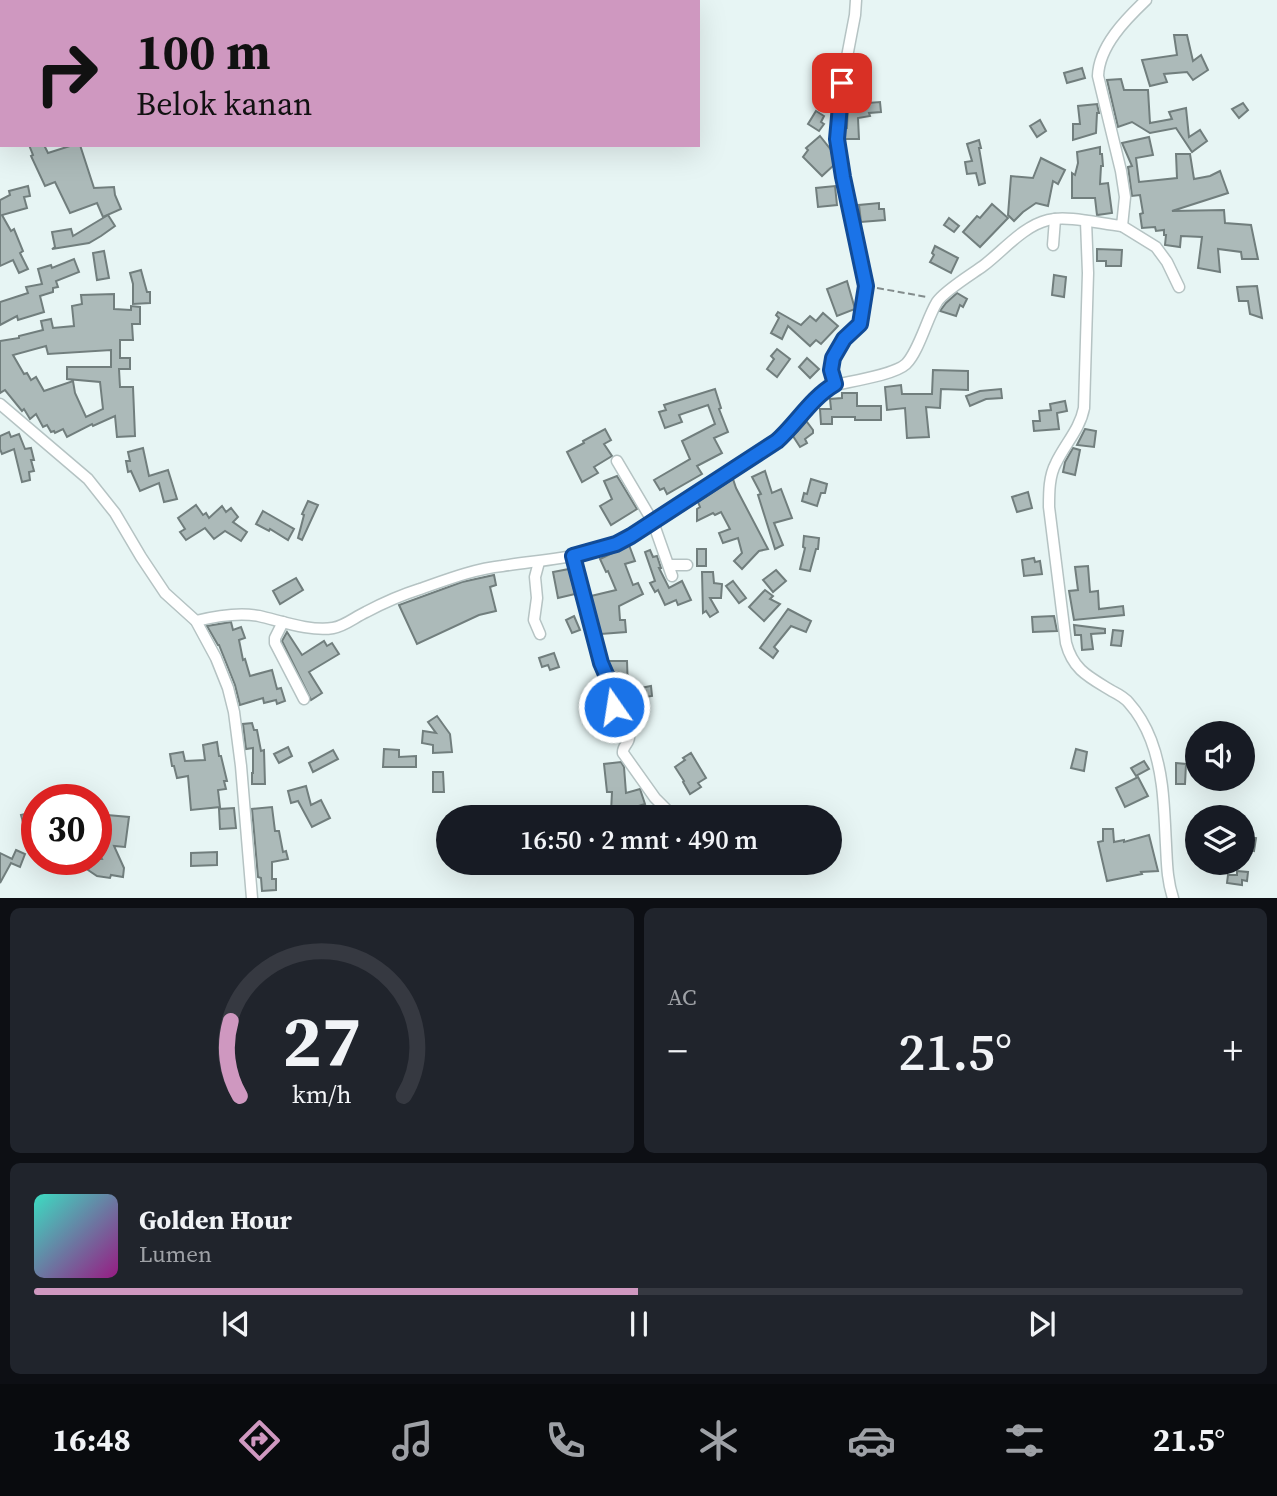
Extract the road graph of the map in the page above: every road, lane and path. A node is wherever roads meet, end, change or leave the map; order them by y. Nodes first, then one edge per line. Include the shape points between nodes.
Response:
1 (856, 0) edge
2 (1146, 0) edge
3 (1055, 219) junction
4 (1086, 221) junction
5 (1122, 226) junction
6 (1053, 245) dead end
7 (866, 286) junction
8 (1179, 287) dead end
9 (938, 299) junction
10 (835, 384) junction
11 (0, 404) edge
12 (617, 461) dead end
13 (653, 522) junction
14 (573, 556) junction
15 (539, 562) junction
16 (687, 565) dead end
17 (196, 621) junction
18 (283, 622) junction
19 (540, 634) dead end
20 (304, 699) dead end
21 (662, 805) edge
22 (252, 898) edge
23 (1173, 898) edge

1 - 7 street via 837,139
2 - 5 street via 1120,28 1098,67 1125,197
3 - 4 street
3 - 6 street
3 - 9 street via 1021,234
4 - 5 street
4 - 23 street via 1084,408 1078,428 1055,464 1049,491 1064,629 1074,664 1128,701 1150,738 1163,786
5 - 8 street via 1156,247
7 - 9 path
7 - 10 street via 860,324 833,358
9 - 10 street via 906,363 878,375
10 - 13 street via 768,448
11 - 17 street via 88,479 165,593
12 - 13 street
13 - 14 street via 616,544
13 - 16 street via 670,570
14 - 15 street
14 - 21 street via 611,699 629,737 623,753
15 - 18 street via 499,566 419,589 332,629
15 - 19 street via 534,620
17 - 18 street via 242,614
17 - 22 street via 216,657 234,712
18 - 20 street via 275,643

